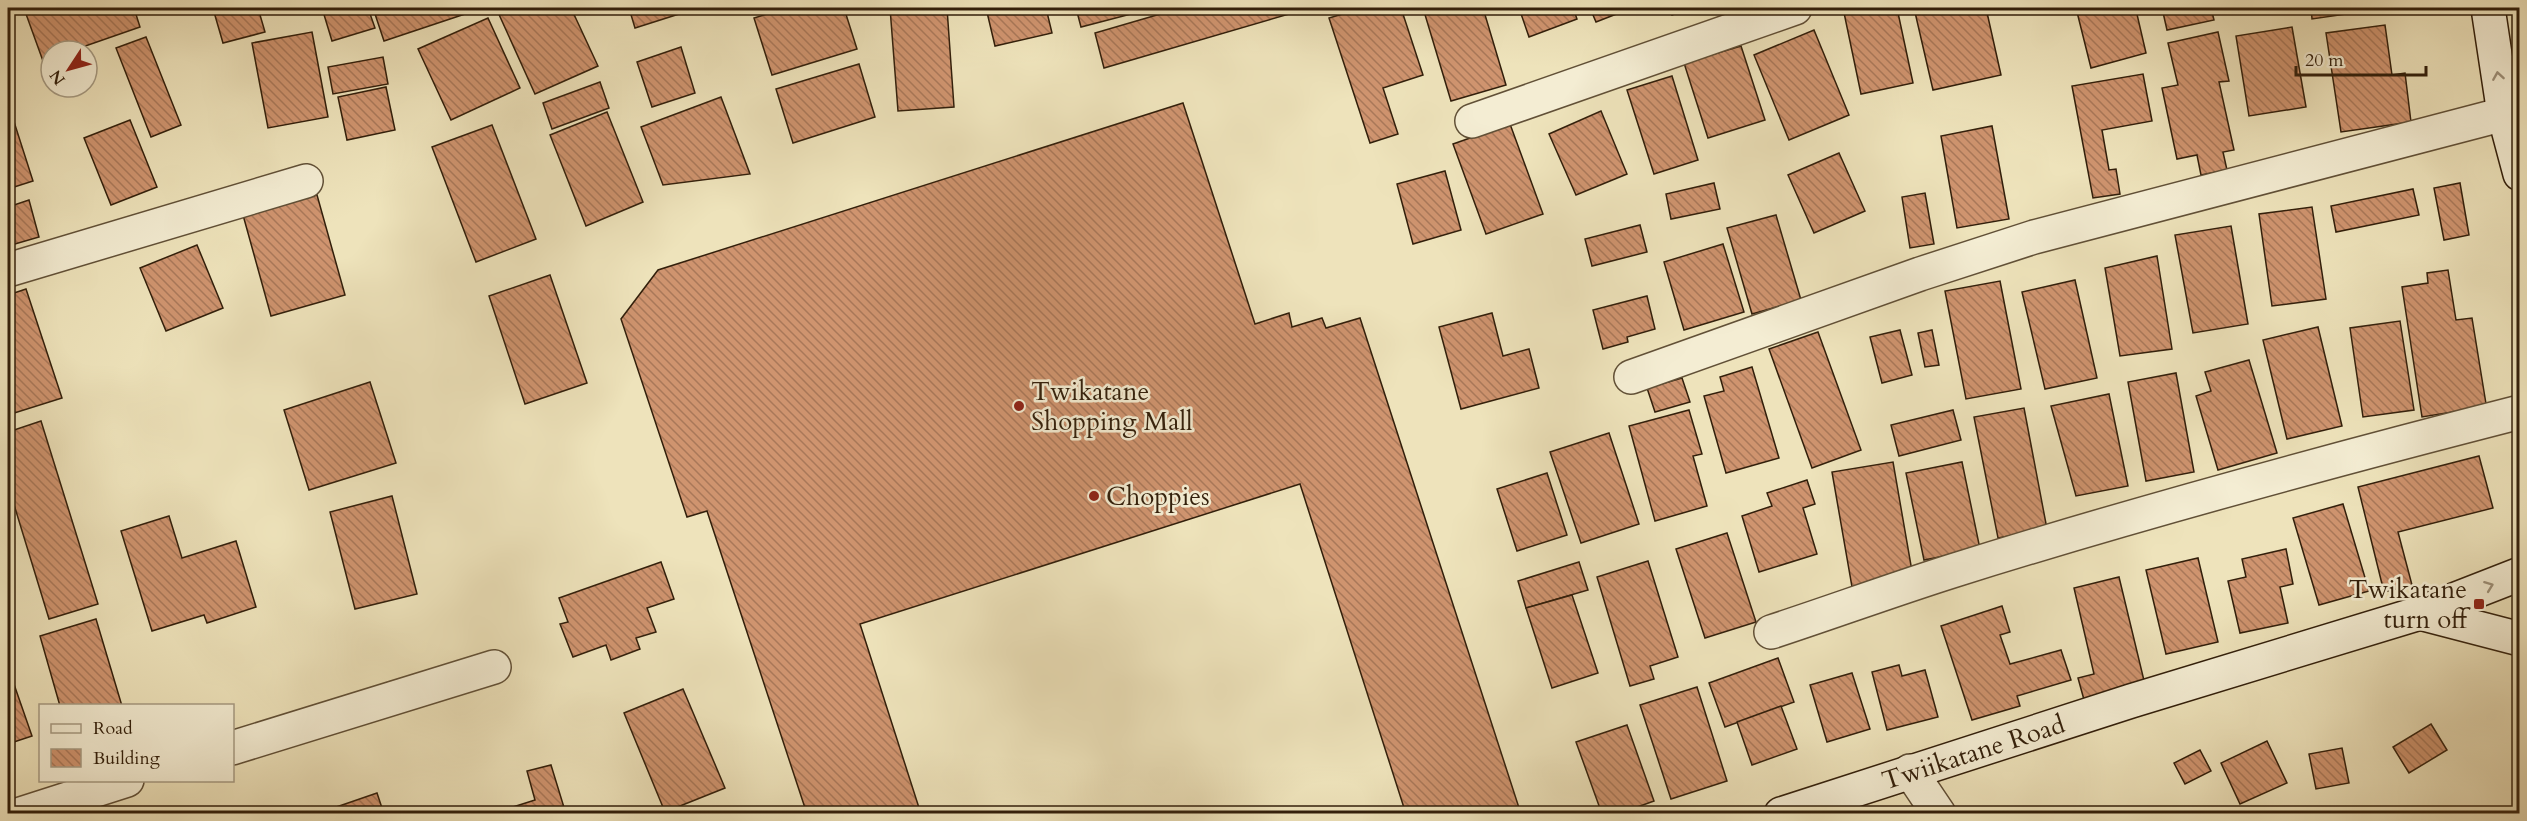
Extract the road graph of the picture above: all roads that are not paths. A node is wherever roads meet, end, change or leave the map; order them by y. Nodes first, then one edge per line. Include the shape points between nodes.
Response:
1 (1795, 8) edge
2 (2488, 8) edge
3 (2504, 114) junction
4 (1472, 121) dead end
5 (2520, 174) edge
6 (306, 181) dead end
7 (8, 270) edge
8 (1631, 377) dead end
9 (2520, 412) edge
10 (2520, 574) edge
11 (2420, 613) junction
12 (1772, 632) dead end
13 (2520, 639) edge
14 (494, 667) dead end
15 (234, 747) edge
16 (1910, 771) junction
17 (121, 782) edge
18 (21, 813) edge
19 (1781, 813) edge
20 (1939, 813) edge

1 - 4 street
3 -> 2 street
3 - 5 street
3 - 8 street via 2034,237
6 - 7 street
9 - 12 street via 2315,465 2050,541
11 -> 10 street, Twiikatane Road
11 - 13 street
11 - 16 street, Twiikatane Road
14 - 15 street
16 - 19 street, Twiikatane Road
16 - 20 street
17 - 18 street

